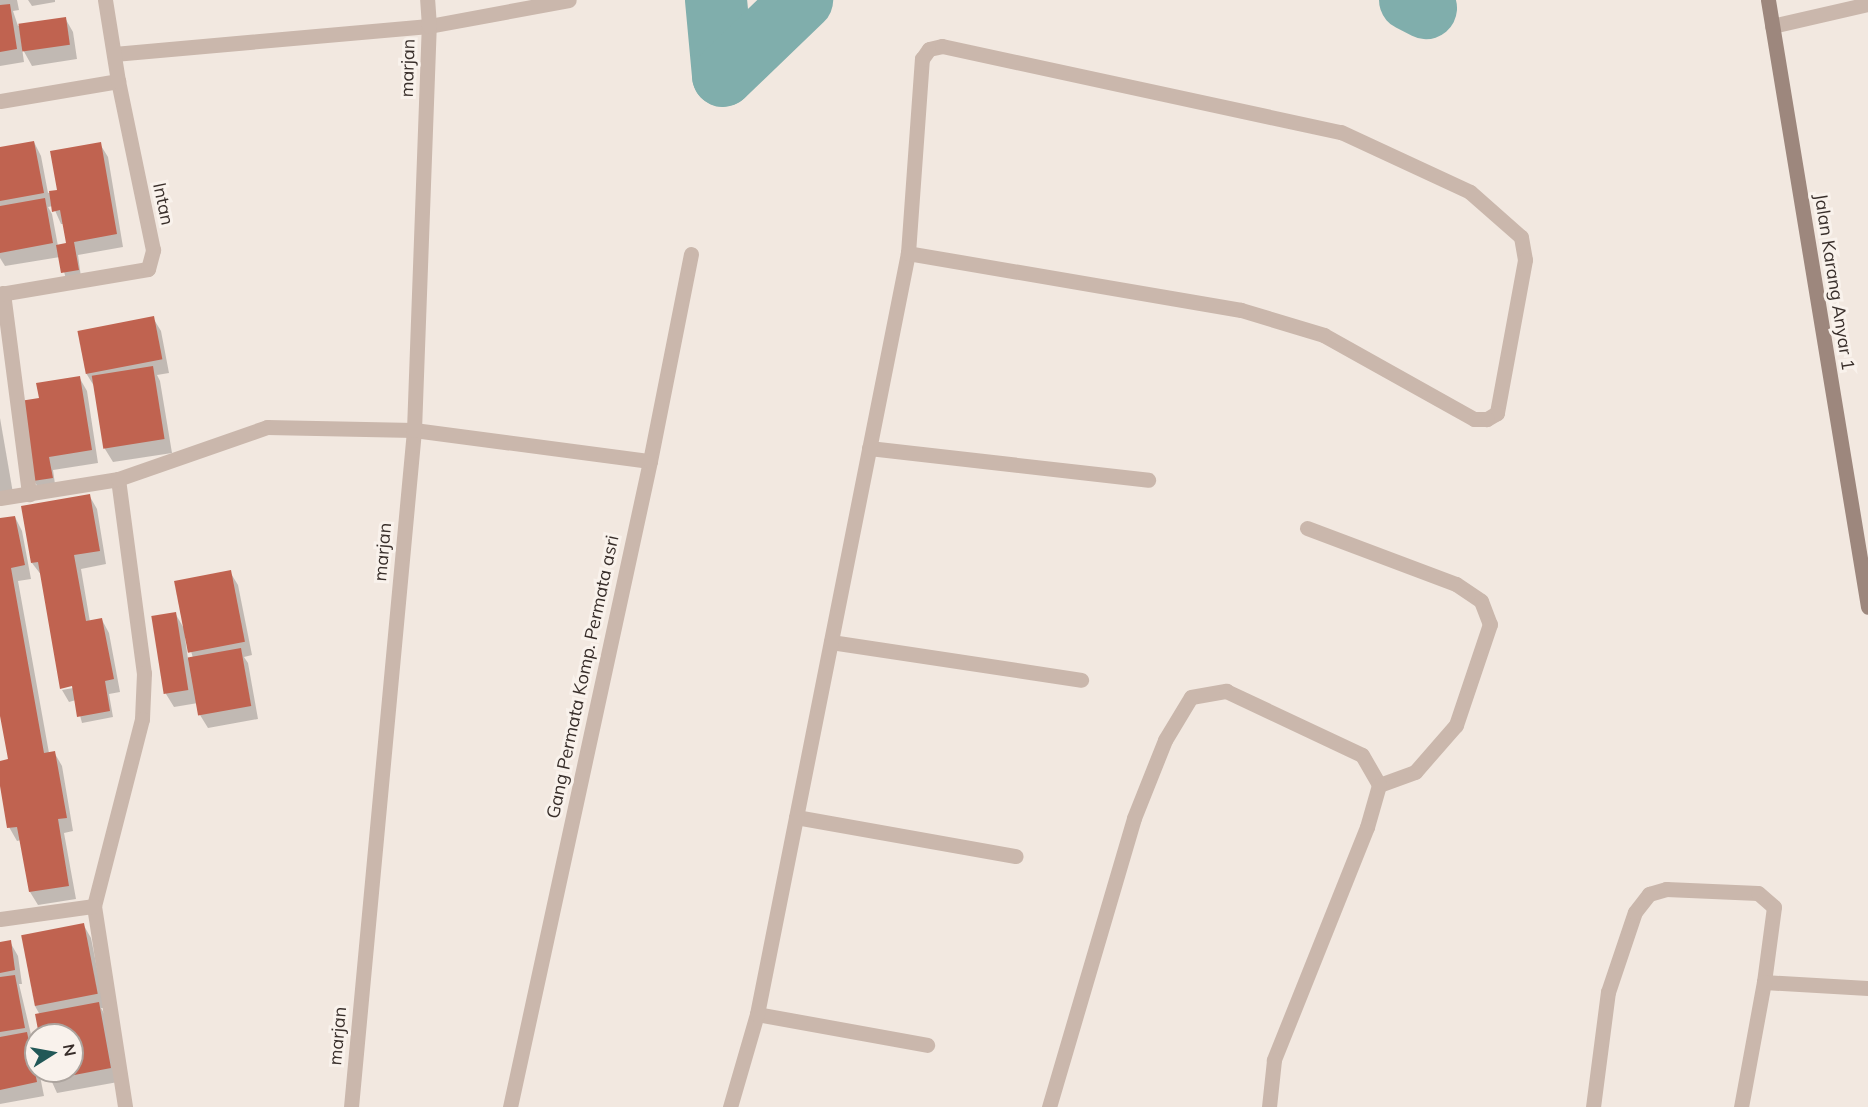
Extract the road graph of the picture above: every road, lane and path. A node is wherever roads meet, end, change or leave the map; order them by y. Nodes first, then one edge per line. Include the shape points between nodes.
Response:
1 (105, 0) edge
2 (427, 0) edge
3 (569, 0) edge
4 (1768, 0) edge
5 (1868, 4) edge
6 (429, 26) junction
7 (1772, 26) junction
8 (114, 54) junction
9 (118, 81) junction
10 (0, 101) edge
11 (908, 253) junction
12 (691, 254) dead end
13 (1, 294) edge
14 (414, 430) junction
15 (869, 448) junction
16 (650, 461) junction
17 (118, 479) junction
18 (1148, 480) dead end
19 (28, 494) junction
20 (0, 498) edge
21 (1307, 528) dead end
22 (1868, 607) edge
23 (831, 642) junction
24 (1081, 680) dead end
25 (1379, 785) junction
26 (796, 817) junction
27 (1016, 856) dead end
28 (94, 906) junction
29 (0, 919) edge
30 (1764, 982) junction
31 (1868, 988) edge
32 (757, 1014) junction
33 (927, 1045) dead end
34 (125, 1107) edge
35 (351, 1107) edge
36 (510, 1107) edge
37 (730, 1107) edge
38 (1049, 1107) edge
39 (1269, 1107) edge
40 (1593, 1107) edge
41 (1741, 1107) edge

1 - 8 street, Intan
2 - 6 street, marjan
3 - 6 street
4 - 7 main road, Jalan Karang Anyar 1
5 - 7 street
6 - 8 street
6 - 14 street, marjan
7 - 22 main road, Jalan Karang Anyar 1
8 - 9 street, Intan
9 - 10 street
9 - 13 street, Intan via 153,250 148,268
11 - 11 street via 1241,310 1324,335 1474,419 1487,419 1497,413 1525,260 1521,237 1470,192 1341,132 942,46 929,49 922,59
11 - 15 street
12 - 16 street, Gang Permata Komp. Permata asri
13 - 19 street
14 - 16 street
14 - 17 street via 267,426
14 - 35 street, marjan
15 - 18 street
15 - 23 street
16 - 36 street, Gang Permata Komp. Permata asri
17 - 19 street
17 - 28 street via 144,673 142,719
19 - 20 street
21 - 25 street via 1456,584 1481,601 1490,624 1456,725 1415,772
23 - 24 street
23 - 26 street
25 - 38 street via 1362,754 1226,691 1191,697 1165,740 1134,818
25 - 39 street via 1367,827 1274,1060
26 - 27 street
26 - 32 street
28 - 29 street
28 - 34 street
30 - 31 street
30 - 40 street via 1774,907 1758,893 1666,889 1649,894 1635,912 1608,992
30 - 41 street
32 - 33 street
32 - 37 street

